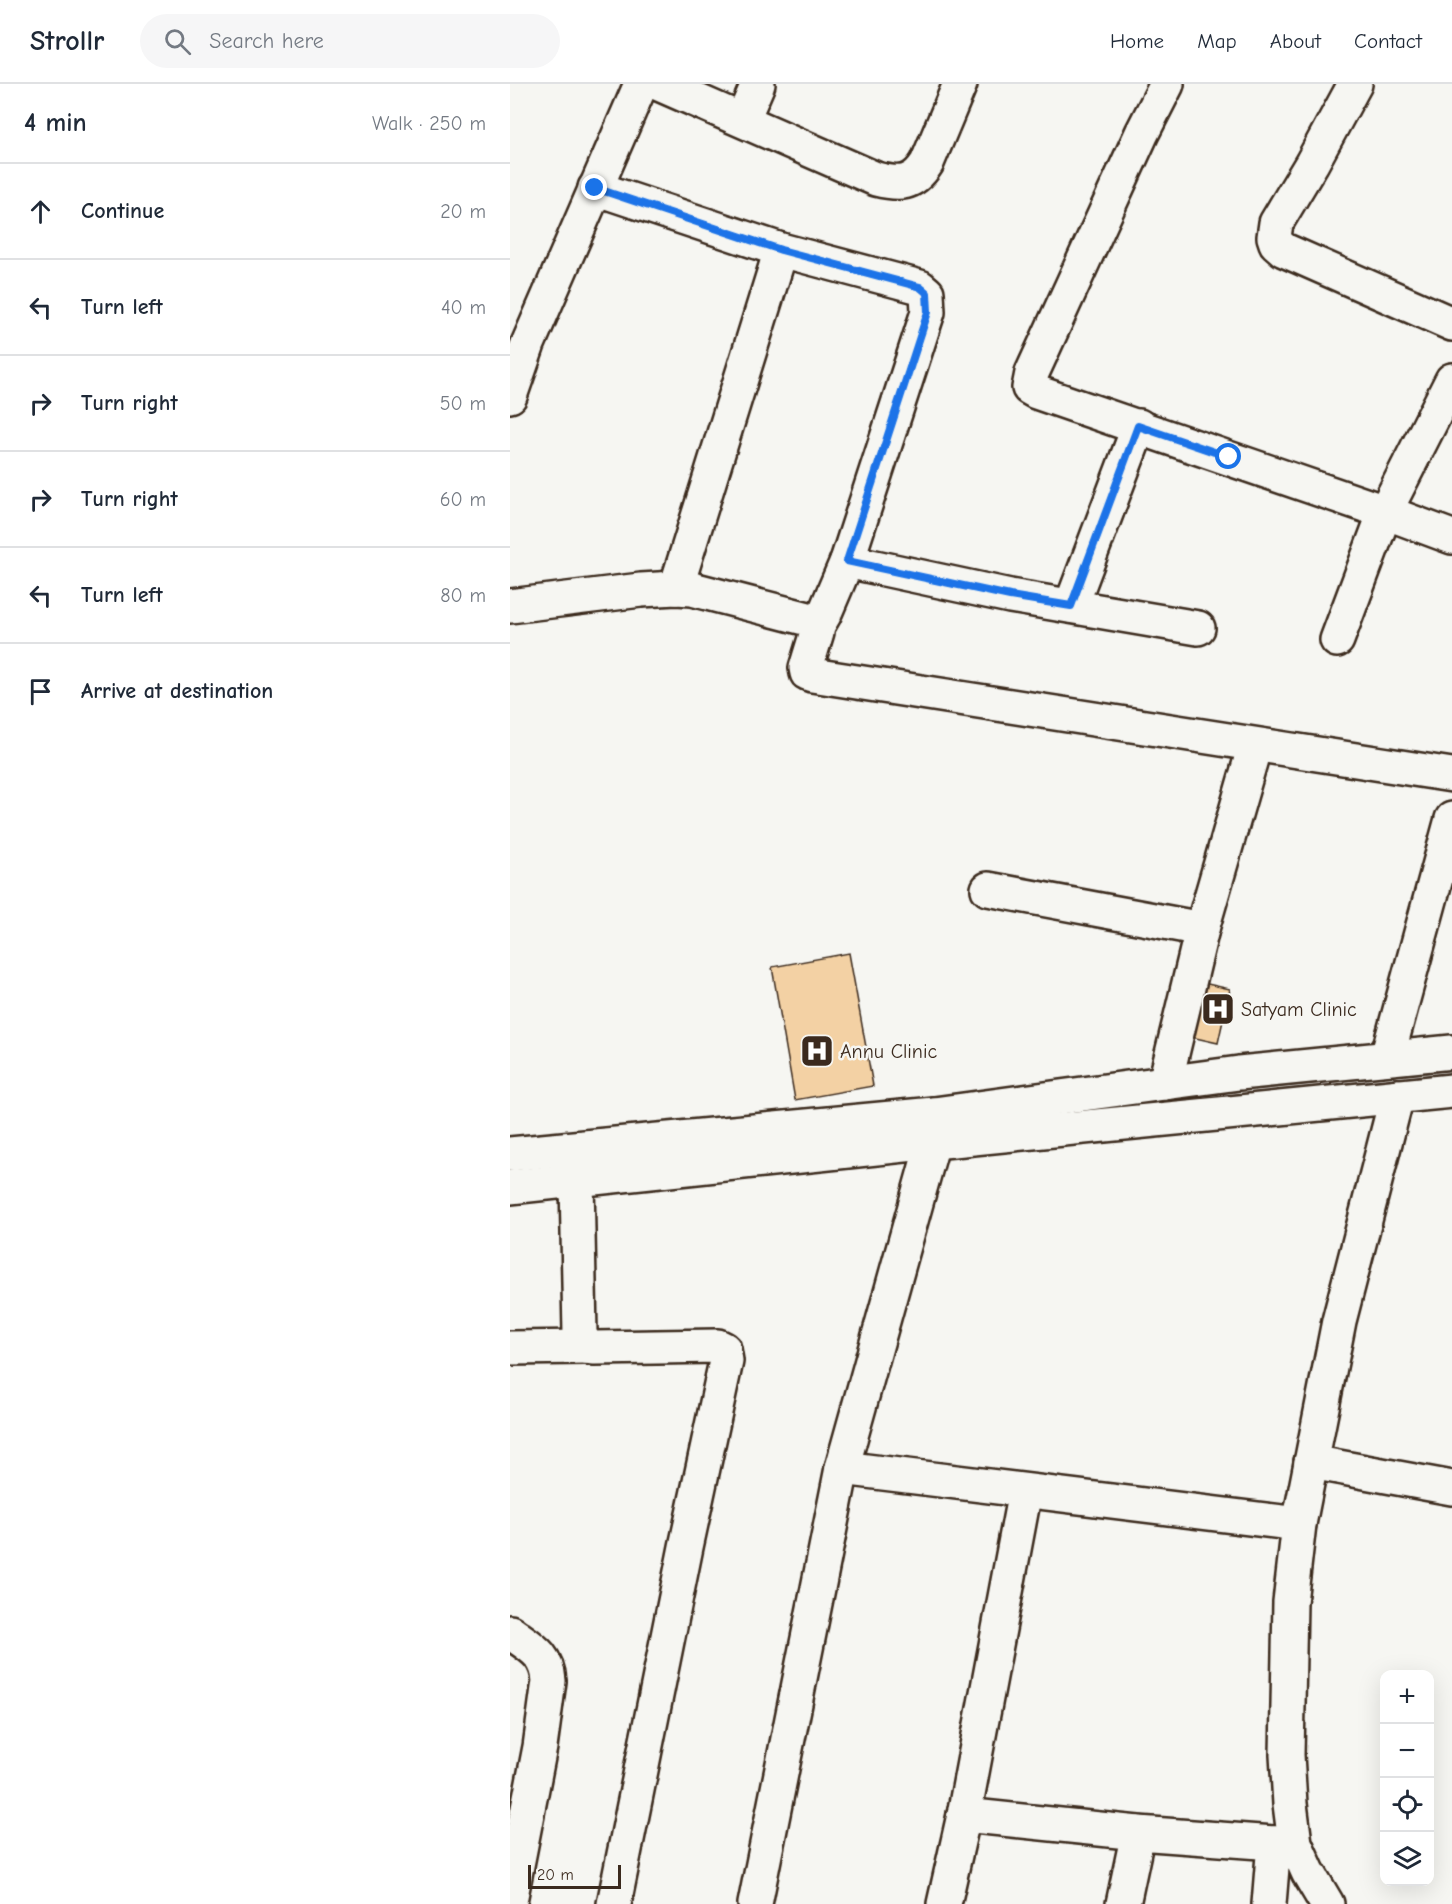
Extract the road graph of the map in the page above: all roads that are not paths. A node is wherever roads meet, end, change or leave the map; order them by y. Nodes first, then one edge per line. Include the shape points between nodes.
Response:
1 (641, 84) edge
2 (659, 84) edge
3 (758, 84) edge
4 (960, 84) edge
5 (1167, 84) edge
6 (1355, 84) edge
7 (742, 119) junction
8 (595, 188) junction
9 (781, 250) junction
10 (1452, 324) edge
11 (519, 340) edge
12 (1452, 380) edge
13 (510, 396) edge
14 (1138, 426) junction
15 (1385, 512) junction
16 (1452, 537) edge
17 (847, 561) junction
18 (676, 588) junction
19 (510, 606) edge
20 (1071, 606) junction
21 (817, 627) junction
22 (1198, 628) dead end
23 (1337, 640) dead end
24 (1255, 745) junction
25 (1452, 775) edge
26 (1452, 819) edge
27 (988, 889) dead end
28 (1202, 929) junction
29 (1452, 1052) edge
30 (1387, 1058) junction
31 (1165, 1083) junction
32 (1452, 1091) edge
33 (1397, 1096) junction
34 (934, 1128) junction
35 (510, 1154) edge
36 (577, 1181) junction
37 (510, 1187) edge
38 (586, 1347) junction
39 (510, 1348) edge
40 (1311, 1462) junction
41 (842, 1468) junction
42 (1452, 1488) edge
43 (1025, 1491) junction
44 (1299, 1524) junction
45 (510, 1632) edge
46 (964, 1815) junction
47 (1138, 1833) junction
48 (1285, 1843) junction
49 (510, 1901) edge
50 (614, 1904) edge
51 (754, 1904) edge
52 (944, 1904) edge
53 (1123, 1904) edge
54 (1269, 1904) edge
55 (1327, 1904) edge

1 - 8 main road
2 - 7 main road
3 - 7 main road
4 - 7 main road via 927,164 921,173 904,183 876,179
5 - 14 main road via 1029,385 1030,390
6 - 10 main road via 1276,223 1276,243 1284,250
8 - 9 main road
8 - 11 main road
9 - 17 main road via 920,287 929,298 925,322
9 - 18 main road
11 - 13 main road
12 - 15 main road
14 - 15 main road
14 - 20 main road
15 - 16 main road
15 - 23 main road
17 - 20 main road
17 - 21 main road
18 - 19 main road
18 - 21 main road via 711,593 808,619
20 - 22 main road
21 - 24 main road via 806,664 806,671 812,675
24 - 25 main road
24 - 28 main road
26 - 30 main road
27 - 28 main road
28 - 31 main road
29 - 30 main road
30 - 31 main road
31 - 34 main road
32 - 33 main road
33 - 34 main road
33 - 40 main road via 1339,1322
34 - 35 main road
34 - 36 main road
34 - 41 main road
36 - 37 main road
36 - 38 main road via 580,1334
38 - 39 main road
38 - 50 main road via 718,1346 724,1349 726,1361
40 - 42 main road
40 - 44 main road
41 - 43 main road
41 - 51 main road
43 - 44 main road
43 - 46 main road
44 - 48 main road via 1290,1602 1290,1804
45 - 49 main road via 542,1656 549,1681
46 - 47 main road
46 - 52 main road
47 - 48 main road
47 - 53 main road
48 - 54 main road
48 - 55 main road

